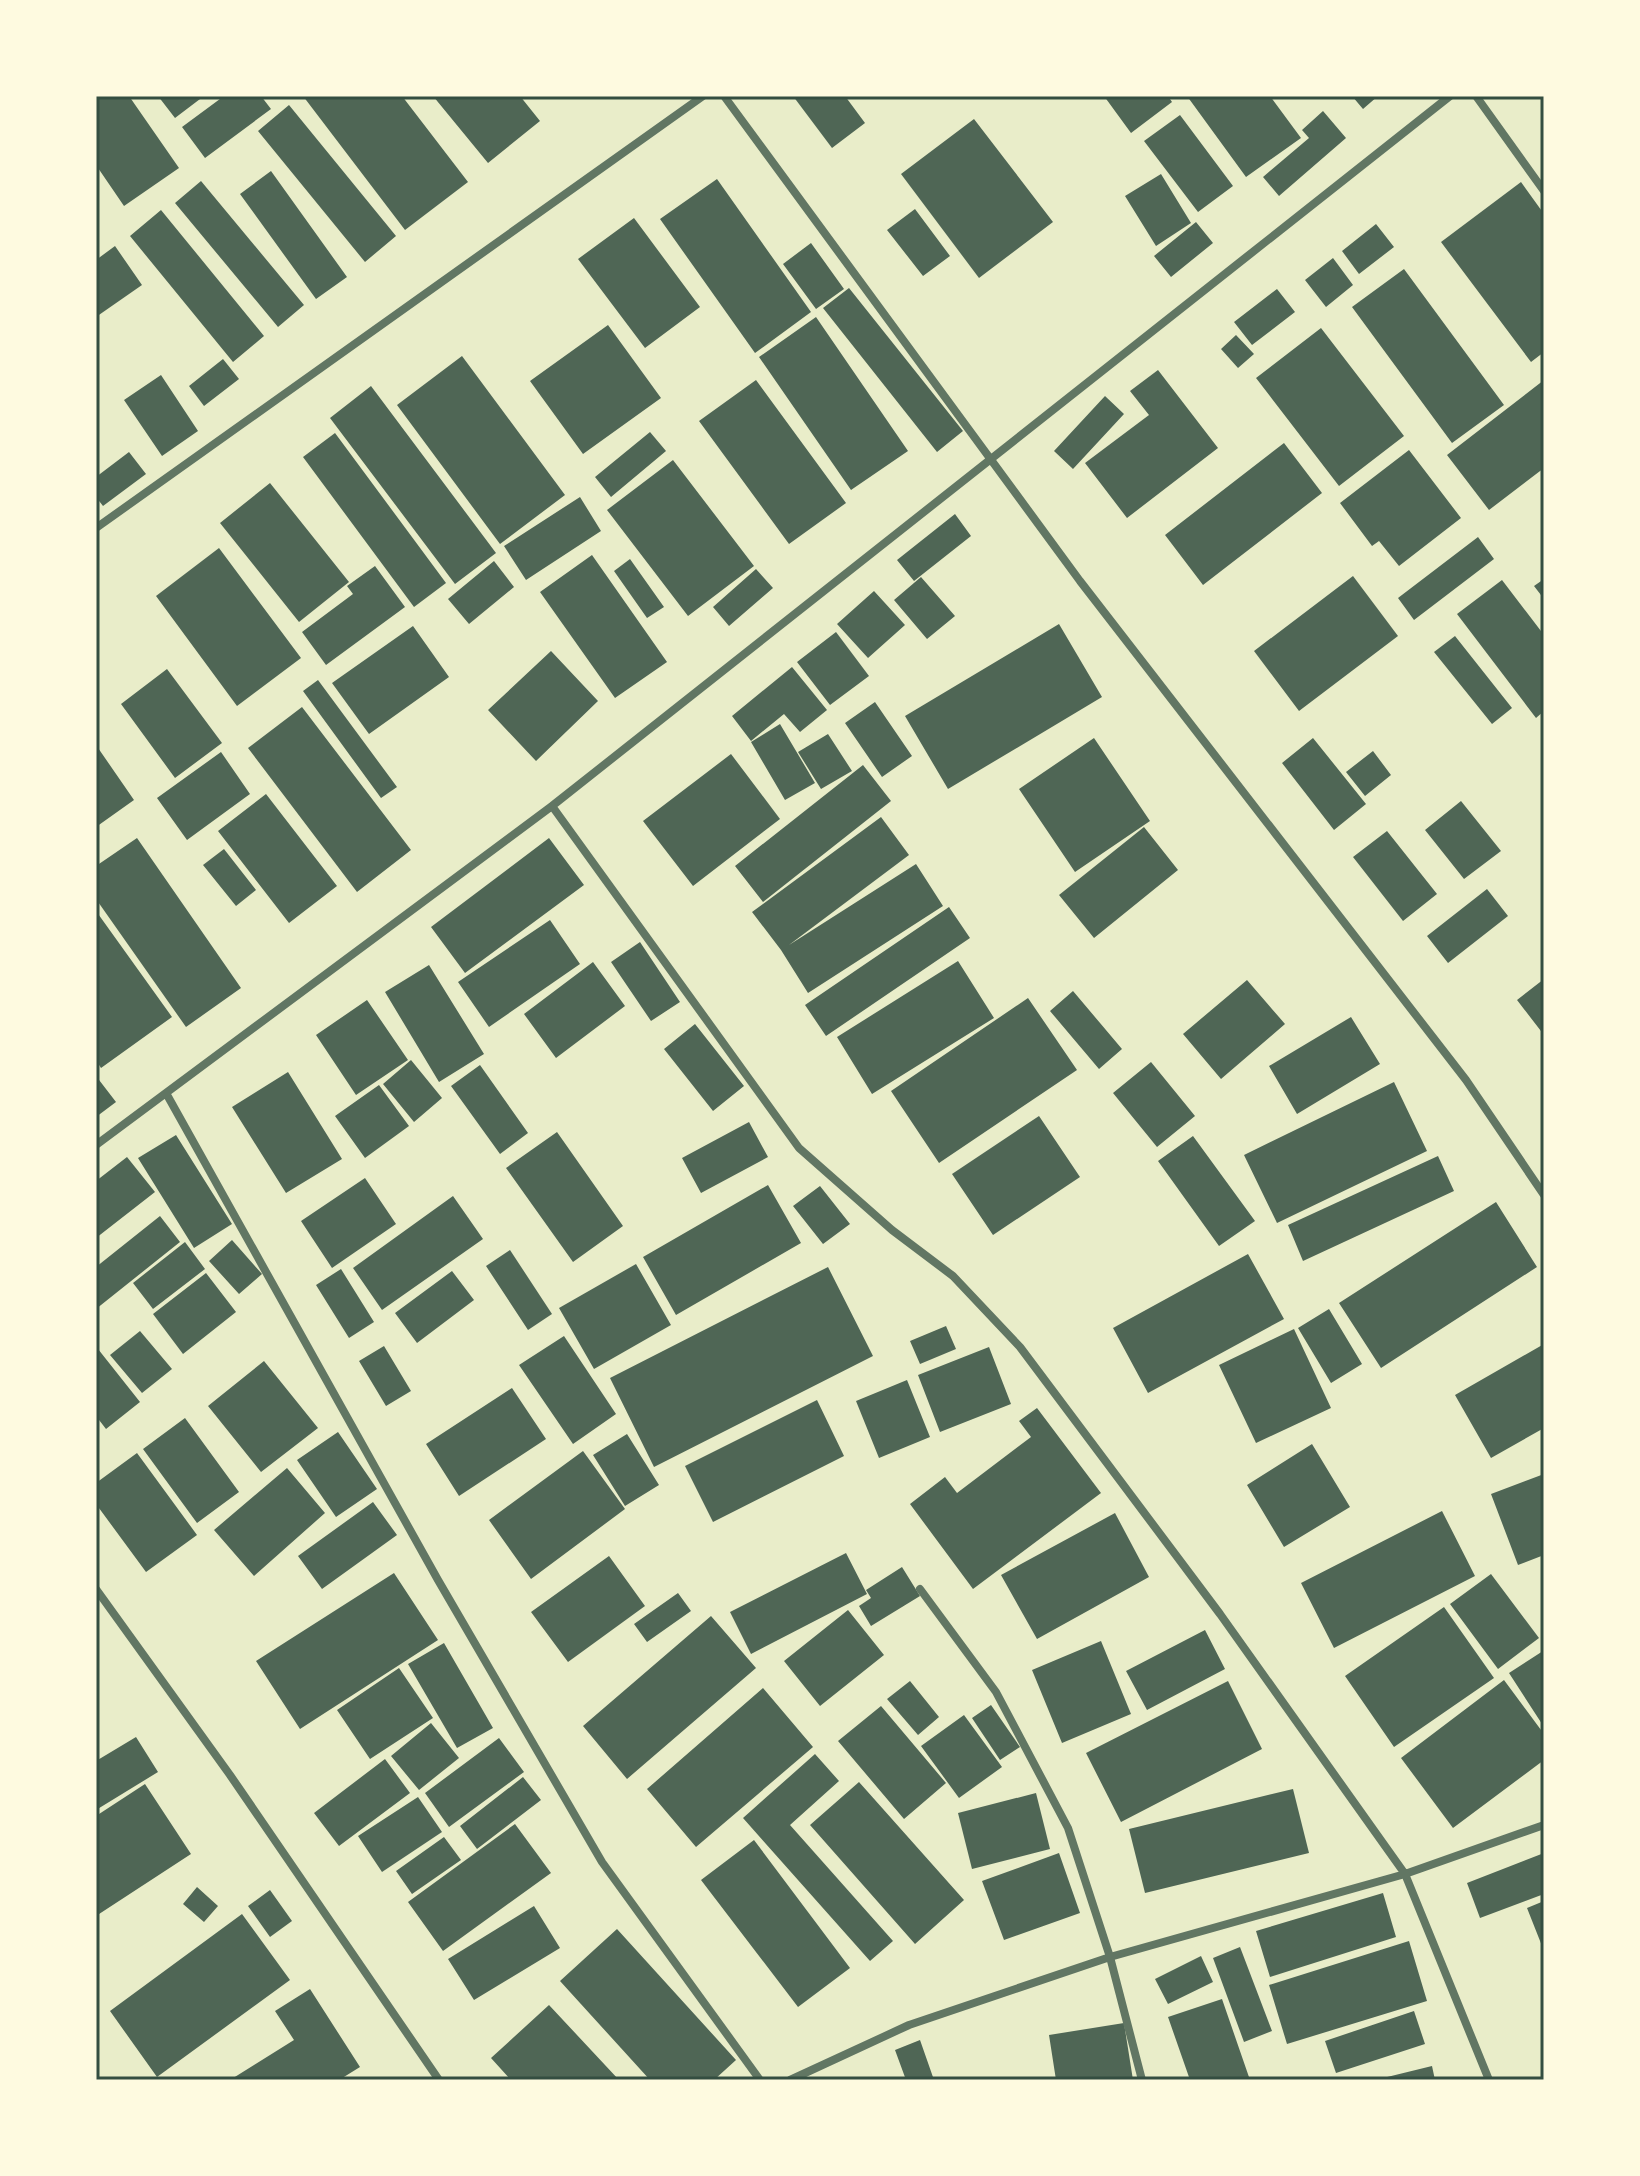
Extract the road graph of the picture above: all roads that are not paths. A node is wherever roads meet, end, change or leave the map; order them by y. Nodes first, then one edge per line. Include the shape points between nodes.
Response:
1 (703, 96) edge
2 (724, 96) edge
3 (1450, 96) edge
4 (1476, 96) edge
5 (1544, 191) edge
6 (992, 458) junction
7 (96, 528) edge
8 (552, 806) junction
9 (166, 1093) junction
10 (96, 1145) edge
11 (1544, 1195) edge
12 (96, 1589) edge
13 (920, 1589) dead end
14 (1544, 1825) edge
15 (1405, 1874) junction
16 (1110, 1957) junction
17 (439, 2080) edge
18 (760, 2080) edge
19 (790, 2080) edge
20 (1142, 2080) edge
21 (1489, 2080) edge

1 - 7 street
2 - 6 street
3 - 6 street
4 - 5 street
6 - 8 street
6 - 11 street via 1080,581 1466,1080
8 - 9 street
8 - 15 street via 799,1148 953,1276 1020,1347
9 - 10 street
9 - 18 street via 602,1862
12 - 17 street
13 - 16 street via 996,1692 1061,1814
14 - 15 street
15 - 16 street
15 - 21 street
16 - 19 street via 909,2025
16 - 20 street

